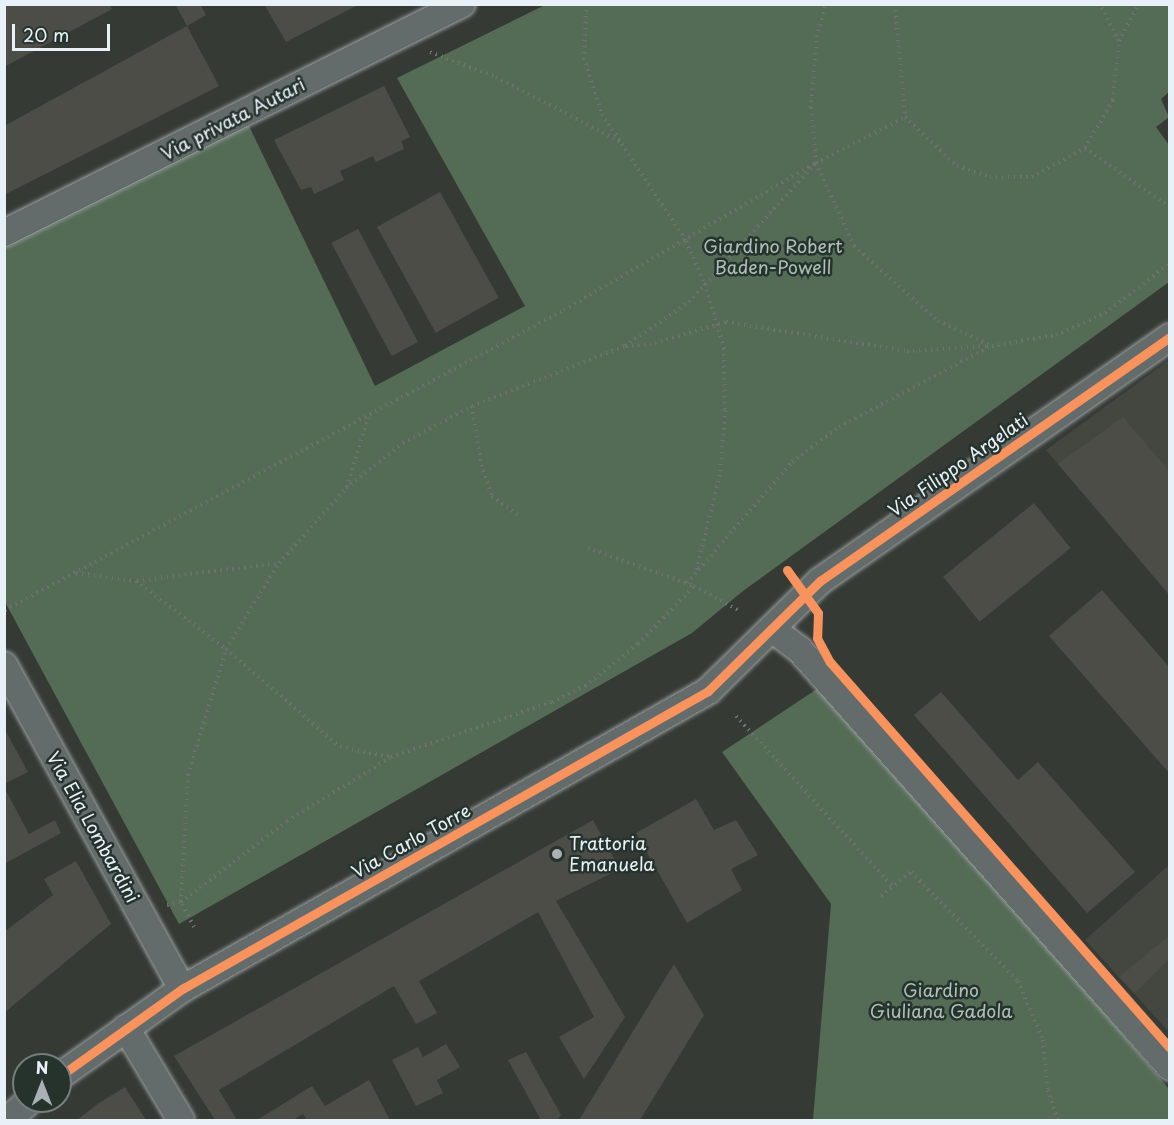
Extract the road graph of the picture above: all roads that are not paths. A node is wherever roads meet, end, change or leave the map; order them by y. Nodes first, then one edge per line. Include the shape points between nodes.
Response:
1 (462, 4) edge
2 (4, 233) edge
3 (1170, 337) edge
4 (772, 629) junction
5 (4, 665) edge
6 (182, 989) junction
7 (126, 1028) junction
8 (1170, 1066) edge
9 (72, 1067) edge
10 (180, 1120) edge

1 - 2 street, Via privata Autari
3 - 4 street, Via Filippo Argelati via 820,581
4 - 6 street, Via Carlo Torre via 708,691
4 - 8 street via 799,649
5 - 6 street, Via Elia Lombardini
6 - 7 street, Via Carlo Torre
7 - 9 street, Via Carlo Torre
7 - 10 street

